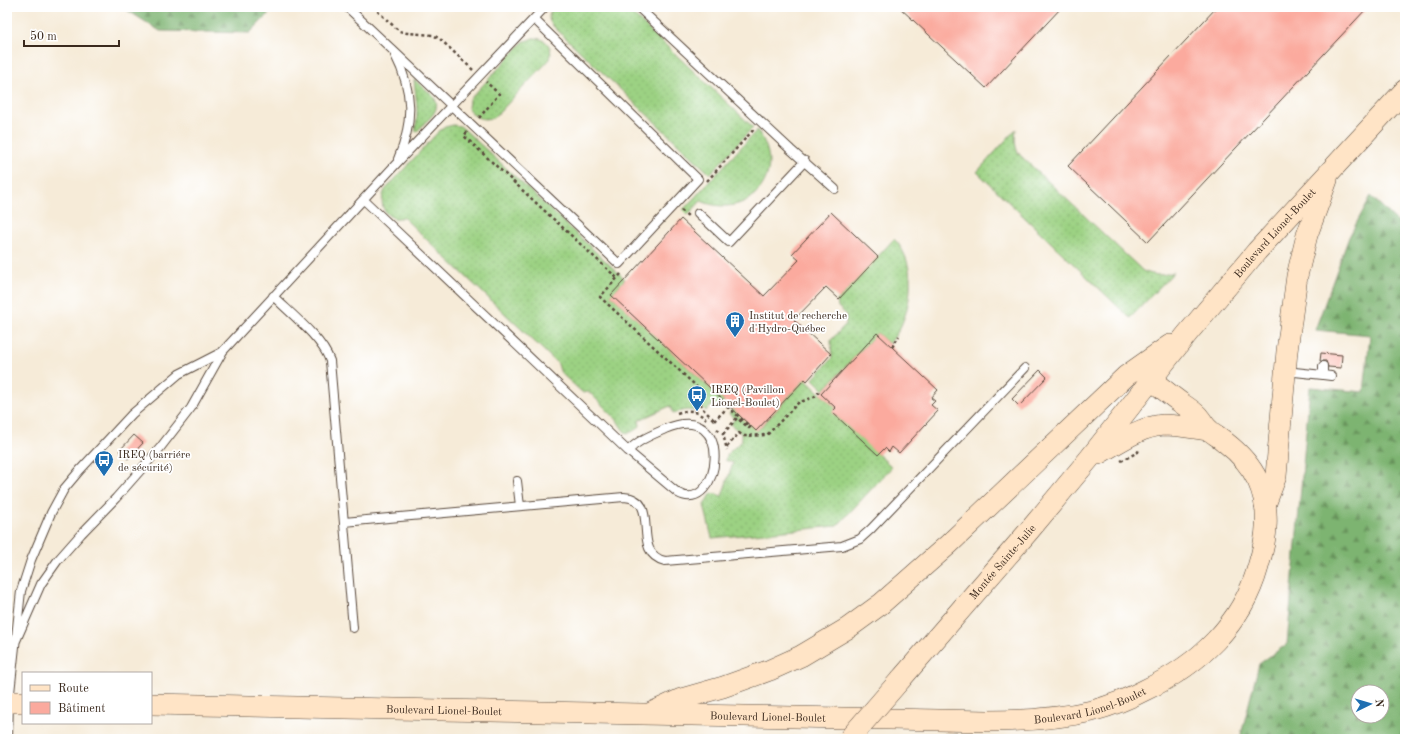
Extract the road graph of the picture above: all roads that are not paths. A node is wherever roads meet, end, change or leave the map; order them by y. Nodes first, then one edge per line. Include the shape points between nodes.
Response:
1 (347, 7) edge
2 (545, 7) edge
3 (638, 7) edge
4 (534, 19) junction
5 (392, 49) junction
6 (1405, 90) edge
7 (452, 106) junction
8 (805, 161) junction
9 (396, 164) junction
10 (1330, 171) junction
11 (835, 189) dead end
12 (364, 200) junction
13 (698, 213) dead end
14 (273, 296) junction
15 (1187, 334) junction
16 (223, 351) junction
17 (1324, 366) dead end
18 (1025, 368) dead end
19 (1285, 371) junction
20 (1151, 380) junction
21 (1209, 430) junction
22 (628, 451) junction
23 (1089, 459) junction
24 (517, 481) dead end
25 (1266, 505) junction
26 (520, 506) junction
27 (344, 522) junction
28 (353, 628) dead end
29 (15, 643) junction
30 (13, 702) edge
31 (152, 704) edge
32 (651, 714) junction
33 (8, 739) edge
34 (849, 739) edge

1 - 5 lane
2 - 4 lane
3 - 8 lane
4 - 7 lane
4 - 7 lane via 698,179 647,235 619,264
5 - 7 lane
5 - 9 lane via 403,73 410,111 407,136
6 - 10 main road, Boulevard Lionel-Boulet
7 - 9 lane
8 - 11 lane
8 - 13 lane via 729,242
9 - 12 lane
10 - 15 main road, Boulevard Lionel-Boulet via 1257,250
10 - 19 main road via 1301,253
12 - 14 lane
12 - 22 lane
14 - 16 lane
14 - 27 lane via 328,354
15 - 20 main road, Boulevard Lionel-Boulet
15 - 32 main road via 1126,376 935,556 881,604 848,628 775,668 723,688 681,699
16 - 29 lane via 190,408 160,448 58,560 41,584
16 - 29 lane via 179,374 132,414 64,489 31,560 22,591
17 - 19 lane via 1327,376
18 - 26 lane via 871,529 848,545 665,561 654,556 650,550 644,510 641,504 632,498
19 - 25 main road via 1276,476
20 - 21 main road via 1196,414
20 - 23 main road, Montée Sainte-Julie
21 - 23 main road via 1170,425 1149,428
21 - 25 main road via 1232,447 1249,467
22 - 22 lane via 684,497 697,495 703,491 715,459 711,438 698,426 690,424 674,426 656,433 638,442
23 - 34 main road, Montée Sainte-Julie, bridge
24 - 26 lane
25 - 32 main road, Boulevard Lionel-Boulet via 1266,530 1257,571 1246,598 1230,625 1208,649 1183,669 1154,686 1108,706 1060,717 1013,721
26 - 27 lane
27 - 28 lane
29 - 30 lane
30 - 33 lane
31 - 32 main road, Boulevard Lionel-Boulet

